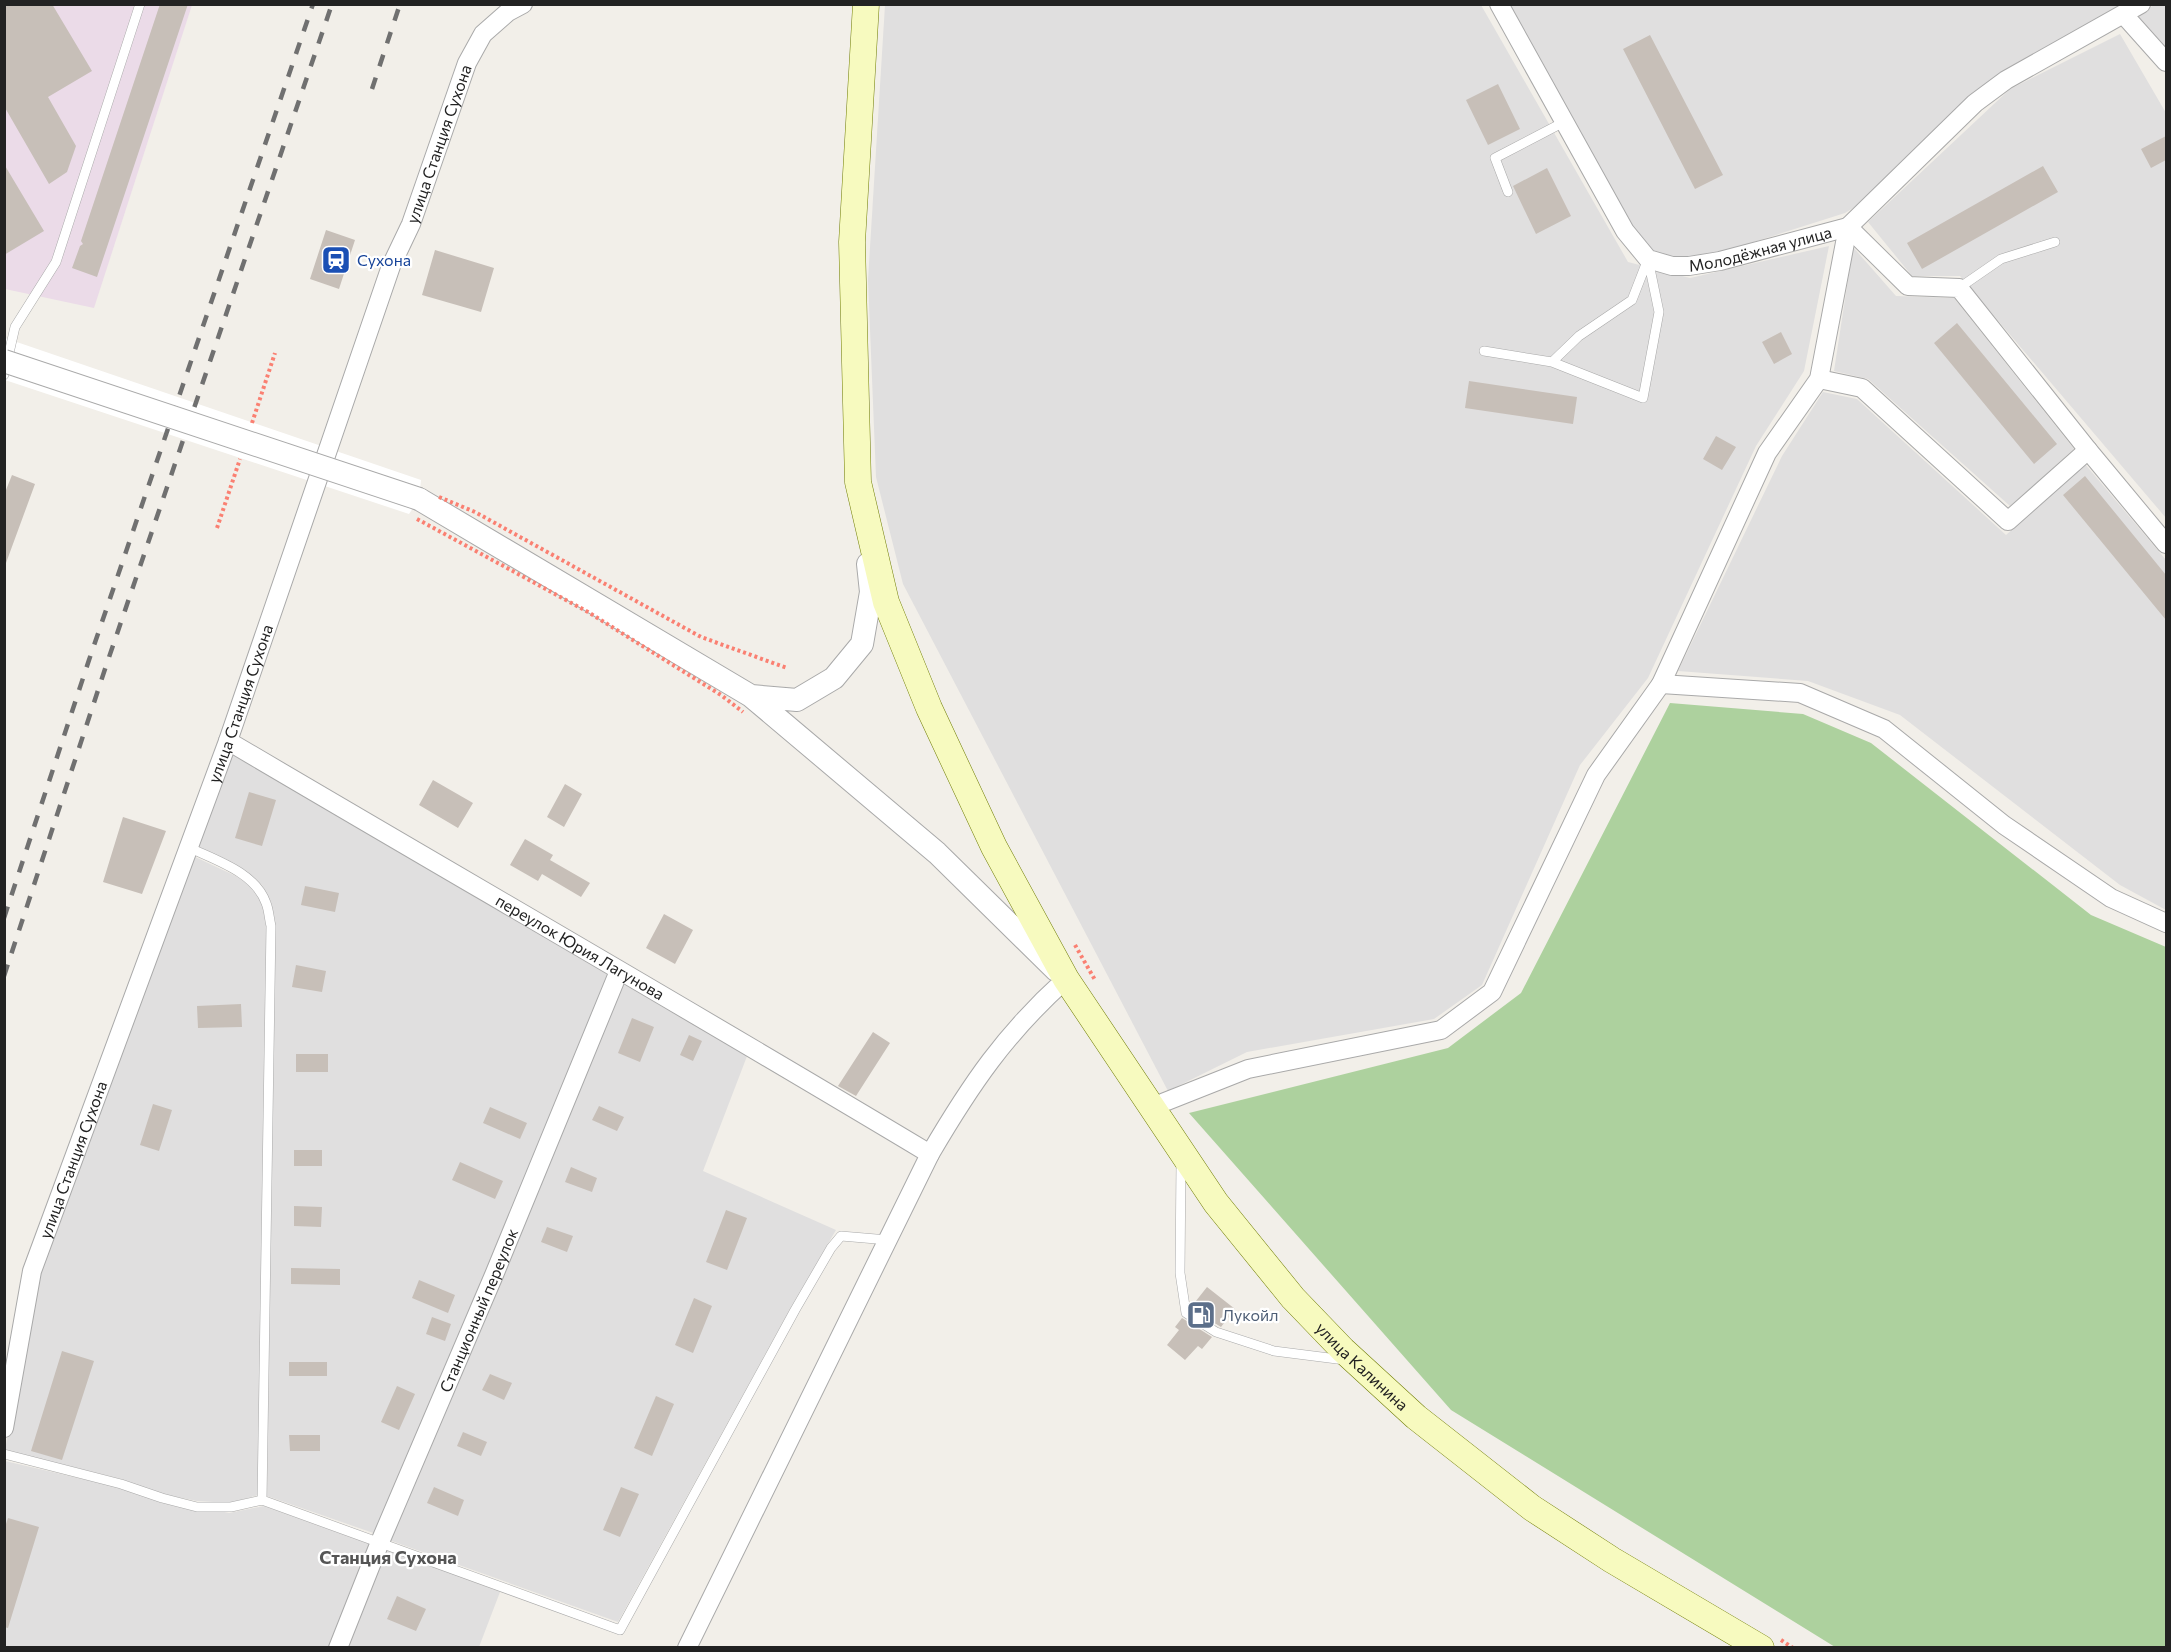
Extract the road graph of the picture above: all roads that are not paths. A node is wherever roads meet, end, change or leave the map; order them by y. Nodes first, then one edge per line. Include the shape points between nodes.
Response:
1 (140, 4) edge
2 (523, 4) edge
3 (866, 4) edge
4 (1499, 4) edge
5 (2141, 4) edge
6 (2124, 15) junction
7 (2166, 62) edge
8 (1564, 122) junction
9 (1508, 192) dead end
10 (1848, 227) junction
11 (2055, 242) dead end
12 (1648, 259) junction
13 (1959, 288) junction
14 (1485, 351) dead end
15 (4, 361) edge
16 (1552, 362) junction
17 (4, 375) edge
18 (1819, 379) junction
19 (2088, 450) junction
20 (858, 482) junction
21 (2166, 543) edge
22 (1661, 684) junction
23 (747, 704) junction
24 (228, 741) junction
25 (188, 847) junction
26 (2166, 923) edge
27 (619, 971) junction
28 (1066, 980) junction
29 (1152, 1107) junction
30 (1181, 1151) junction
31 (930, 1154) junction
32 (888, 1240) junction
33 (1356, 1362) junction
34 (4, 1428) edge
35 (4, 1454) edge
36 (262, 1500) junction
37 (380, 1542) junction
38 (1766, 1641) edge
39 (338, 1647) edge
40 (687, 1647) edge

1 - 17 lane via 56,262 15,327
2 - 24 street, улица Станция Сухона via 483,34 467,63 411,224 391,266
3 - 20 main road, улица Калинина via 852,242
4 - 8 street
5 - 6 street
6 - 7 street
6 - 10 street via 2006,80 1975,103
8 - 9 lane via 1495,158
8 - 12 street via 1625,231
10 - 12 street, Молодёжная улица via 1689,266
10 - 13 street, Молодёжная улица via 1908,286
10 - 18 street
11 - 13 lane via 2001,259
12 - 16 lane via 1632,300 1579,336
12 - 16 lane via 1659,312 1643,398
13 - 19 street
14 - 16 lane
15 - 23 street, bridge via 242,454 419,500
18 - 19 street via 1862,388 2008,521
18 - 22 street via 1767,453
19 - 21 street
20 - 23 street via 871,592 862,645 834,678 797,700
20 - 28 main road, улица Калинина via 886,602 929,708 994,847
22 - 26 street via 1800,693 1884,729 2004,825 2091,885
22 - 29 street via 1596,774 1492,992 1441,1030 1248,1069
23 - 28 street via 937,853
24 - 25 street, улица Станция Сухона
24 - 27 street, переулок Юрия Лагунова
25 - 34 street, улица Станция Сухона via 32,1271
25 - 36 lane via 242,873 258,888 267,904 271,926
27 - 31 street, переулок Юрия Лагунова
27 - 37 street, Станционный переулок
28 - 29 main road, улица Калинина
28 - 31 street via 1035,1007 996,1052
29 - 30 main road, улица Калинина
30 - 33 main road, улица Калинина via 1216,1203 1293,1298
30 - 33 lane via 1180,1273 1186,1313 1216,1332 1274,1351
31 - 32 street
32 - 37 lane via 841,1236 831,1248 620,1630
32 - 40 street
33 - 38 main road, улица Калинина via 1416,1417 1532,1508 1612,1560
35 - 36 lane via 196,1507 231,1507
36 - 37 lane
37 - 39 street, Станционный переулок

